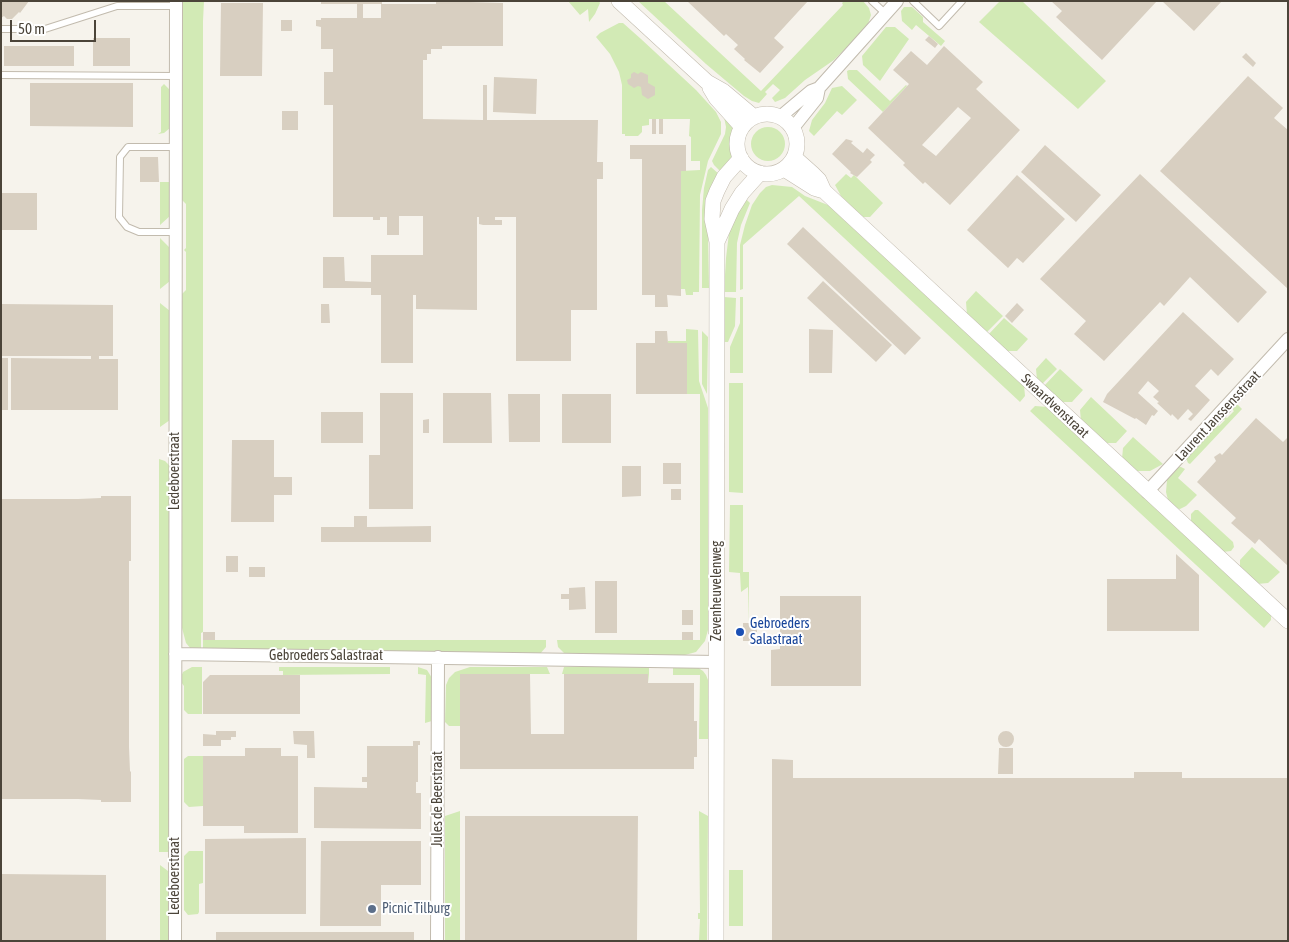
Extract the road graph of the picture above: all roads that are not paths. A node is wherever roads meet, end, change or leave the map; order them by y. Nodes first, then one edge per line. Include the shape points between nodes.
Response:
1 (619, 1) edge
2 (872, 1) edge
3 (897, 1) edge
4 (913, 1) edge
5 (962, 1) edge
6 (114, 4) edge
7 (176, 4) edge
8 (886, 14) junction
9 (1, 29) edge
10 (1, 75) edge
11 (176, 76) junction
12 (819, 88) junction
13 (780, 117) junction
14 (748, 122) junction
15 (793, 128) junction
16 (176, 147) junction
17 (741, 158) junction
18 (789, 163) junction
19 (760, 173) junction
20 (176, 232) junction
21 (717, 242) junction
22 (1288, 340) edge
23 (1147, 492) junction
24 (1288, 621) edge
25 (175, 654) junction
26 (438, 657) junction
27 (717, 662) junction
28 (175, 941) edge
29 (438, 941) edge
30 (716, 941) edge

1 - 14 street via 707,82 723,91
2 - 8 lane
3 - 8 street
4 - 5 lane via 939,26
6 - 7 lane
6 - 9 lane via 45,29
7 - 11 street, Ledeboerstraat
8 - 12 street
10 - 11 lane
11 - 16 street, Ledeboerstraat
12 - 13 street
12 - 15 street via 817,98
13 - 14 street via 767,114
13 - 15 street
14 - 17 street via 738,142
15 - 18 street via 797,148
16 - 20 street, Ledeboerstraat
16 - 20 lane via 128,146 120,157 119,207 119,217 127,227 139,232
17 - 19 street via 748,167
17 - 21 street, Zevenheuvelenweg via 724,177 713,201 712,218
18 - 19 street via 777,172
18 - 23 street, Swaardvenstraat via 814,188 824,191
19 - 21 street, Zevenheuvelenweg via 742,192
20 - 25 street, Ledeboerstraat
21 - 27 street, Zevenheuvelenweg
22 - 23 street, Laurent Janssensstraat
23 - 24 street, Swaardvenstraat
25 - 26 street, Gebroeders Salastraat
25 - 28 street, Ledeboerstraat
26 - 27 street, Gebroeders Salastraat
26 - 29 street, Jules de Beerstraat
27 - 30 street, Zevenheuvelenweg

